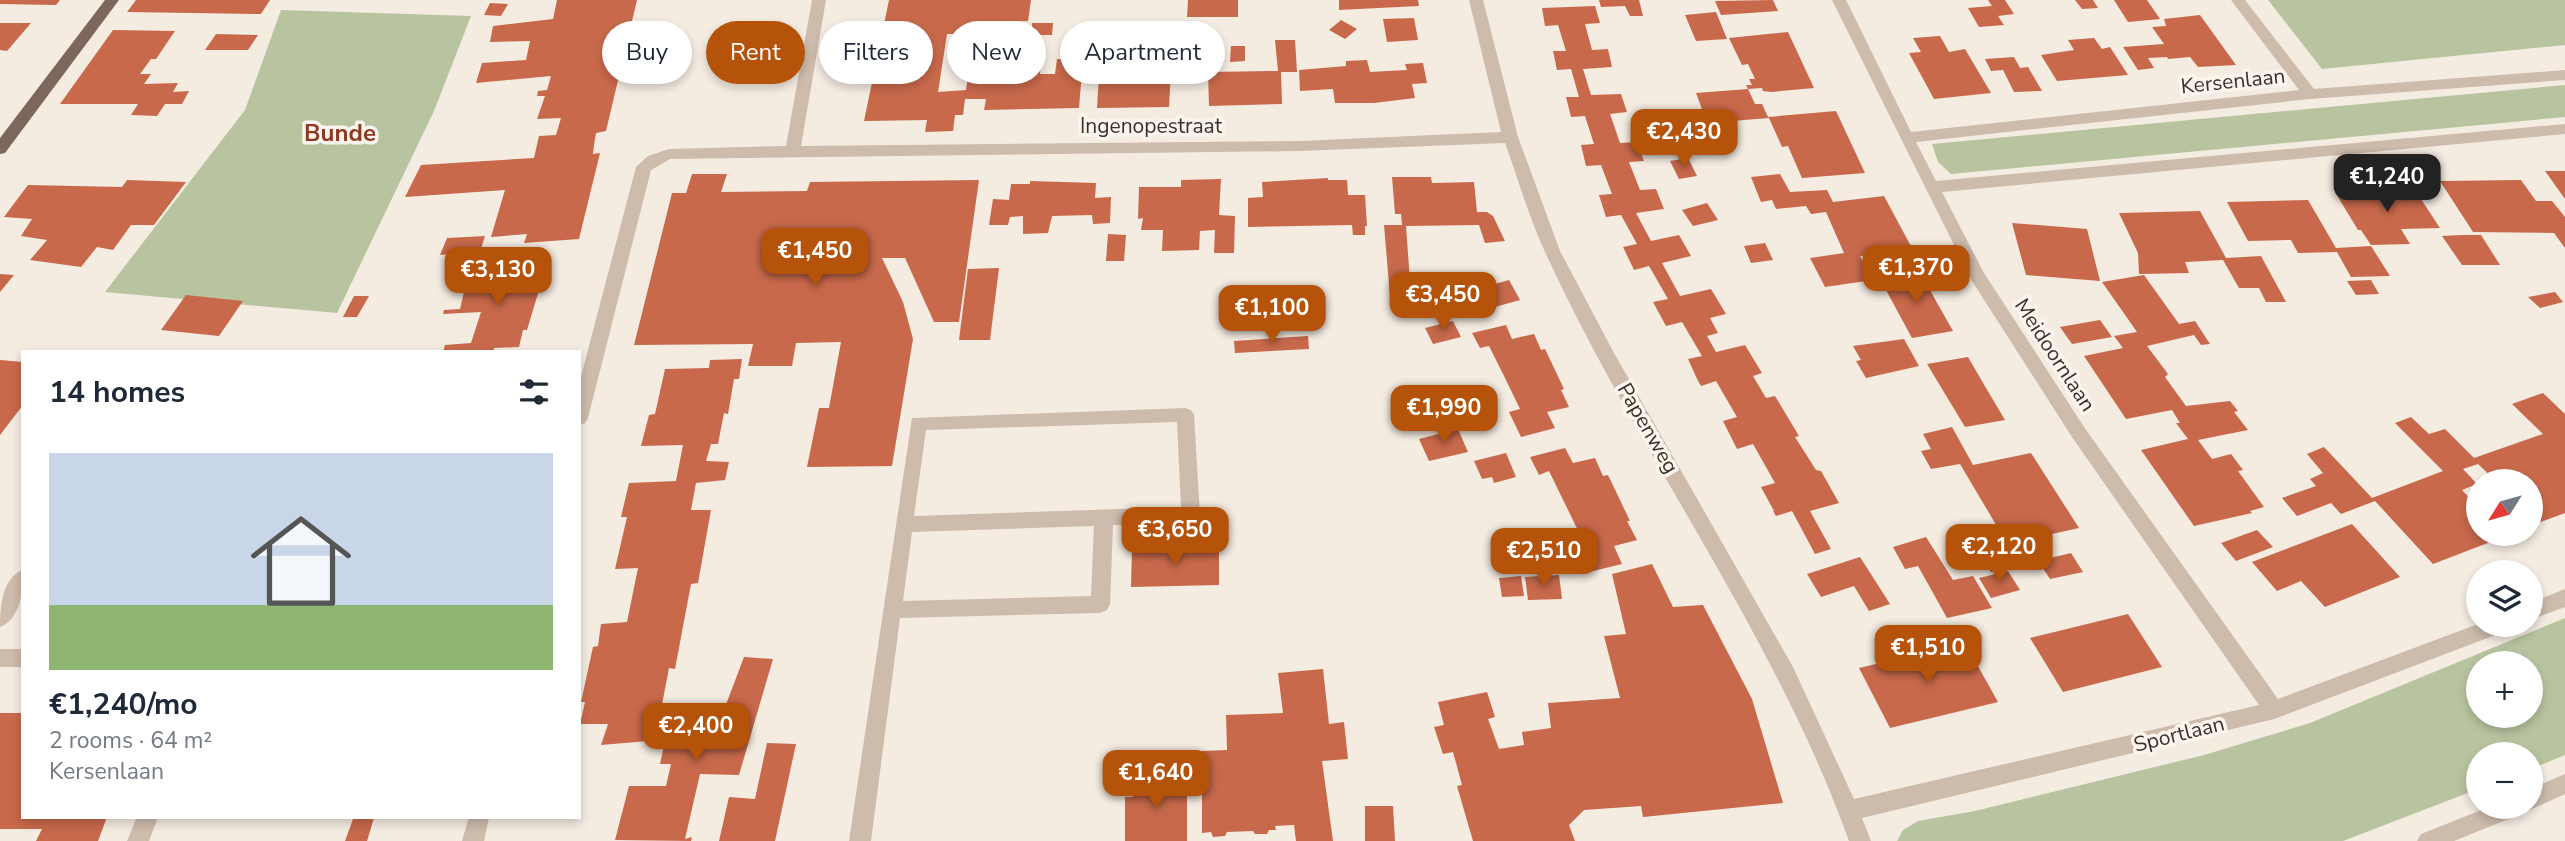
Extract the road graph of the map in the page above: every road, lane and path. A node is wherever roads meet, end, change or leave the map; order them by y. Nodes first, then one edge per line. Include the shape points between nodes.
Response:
1 (111, 0) edge
2 (819, 0) edge
3 (1476, 0) edge
4 (1839, 0) edge
5 (2238, 0) edge
6 (2565, 75) edge
7 (2310, 94) junction
8 (2565, 129) edge
9 (1510, 137) junction
10 (1906, 138) junction
11 (0, 149) edge
12 (793, 150) junction
13 (1931, 187) junction
14 (581, 410) edge
15 (1104, 518) junction
16 (904, 524) junction
17 (21, 581) edge
18 (2565, 598) edge
19 (2543, 607) edge
20 (892, 610) junction
21 (0, 618) edge
22 (2469, 637) edge
23 (0, 658) edge
24 (21, 658) edge
25 (2274, 710) junction
26 (2565, 784) edge
27 (2543, 794) edge
28 (1849, 811) junction
29 (147, 819) edge
30 (478, 819) edge
31 (2484, 819) edge
32 (138, 841) edge
33 (473, 841) edge
34 (860, 841) edge
35 (1860, 841) edge
36 (2428, 841) edge

1 - 11 main road
2 - 12 street
3 - 9 street, Papenweg
4 - 10 street, Meidoornlaan
5 - 7 street
6 - 7 street, Kersenlaan
7 - 10 street, Kersenlaan
8 - 13 street
9 - 12 street, Ingenopestraat via 1385,145
9 - 28 street, Papenweg via 1552,251 1786,673
10 - 13 street, Meidoornlaan
12 - 14 street, Ingenopestraat via 669,154 643,167
13 - 25 street, Meidoornlaan via 1978,277 2078,432
15 - 16 street
15 - 16 street via 1191,515 1185,415 918,423
15 - 20 street via 1100,604
16 - 20 street
17 - 21 street
18 - 19 street
20 - 34 street
22 - 25 street, Sportlaan
23 - 24 street
25 - 28 street, Sportlaan
26 - 27 street
28 - 35 street, Papenweg
29 - 32 street
30 - 33 street
31 - 36 street

